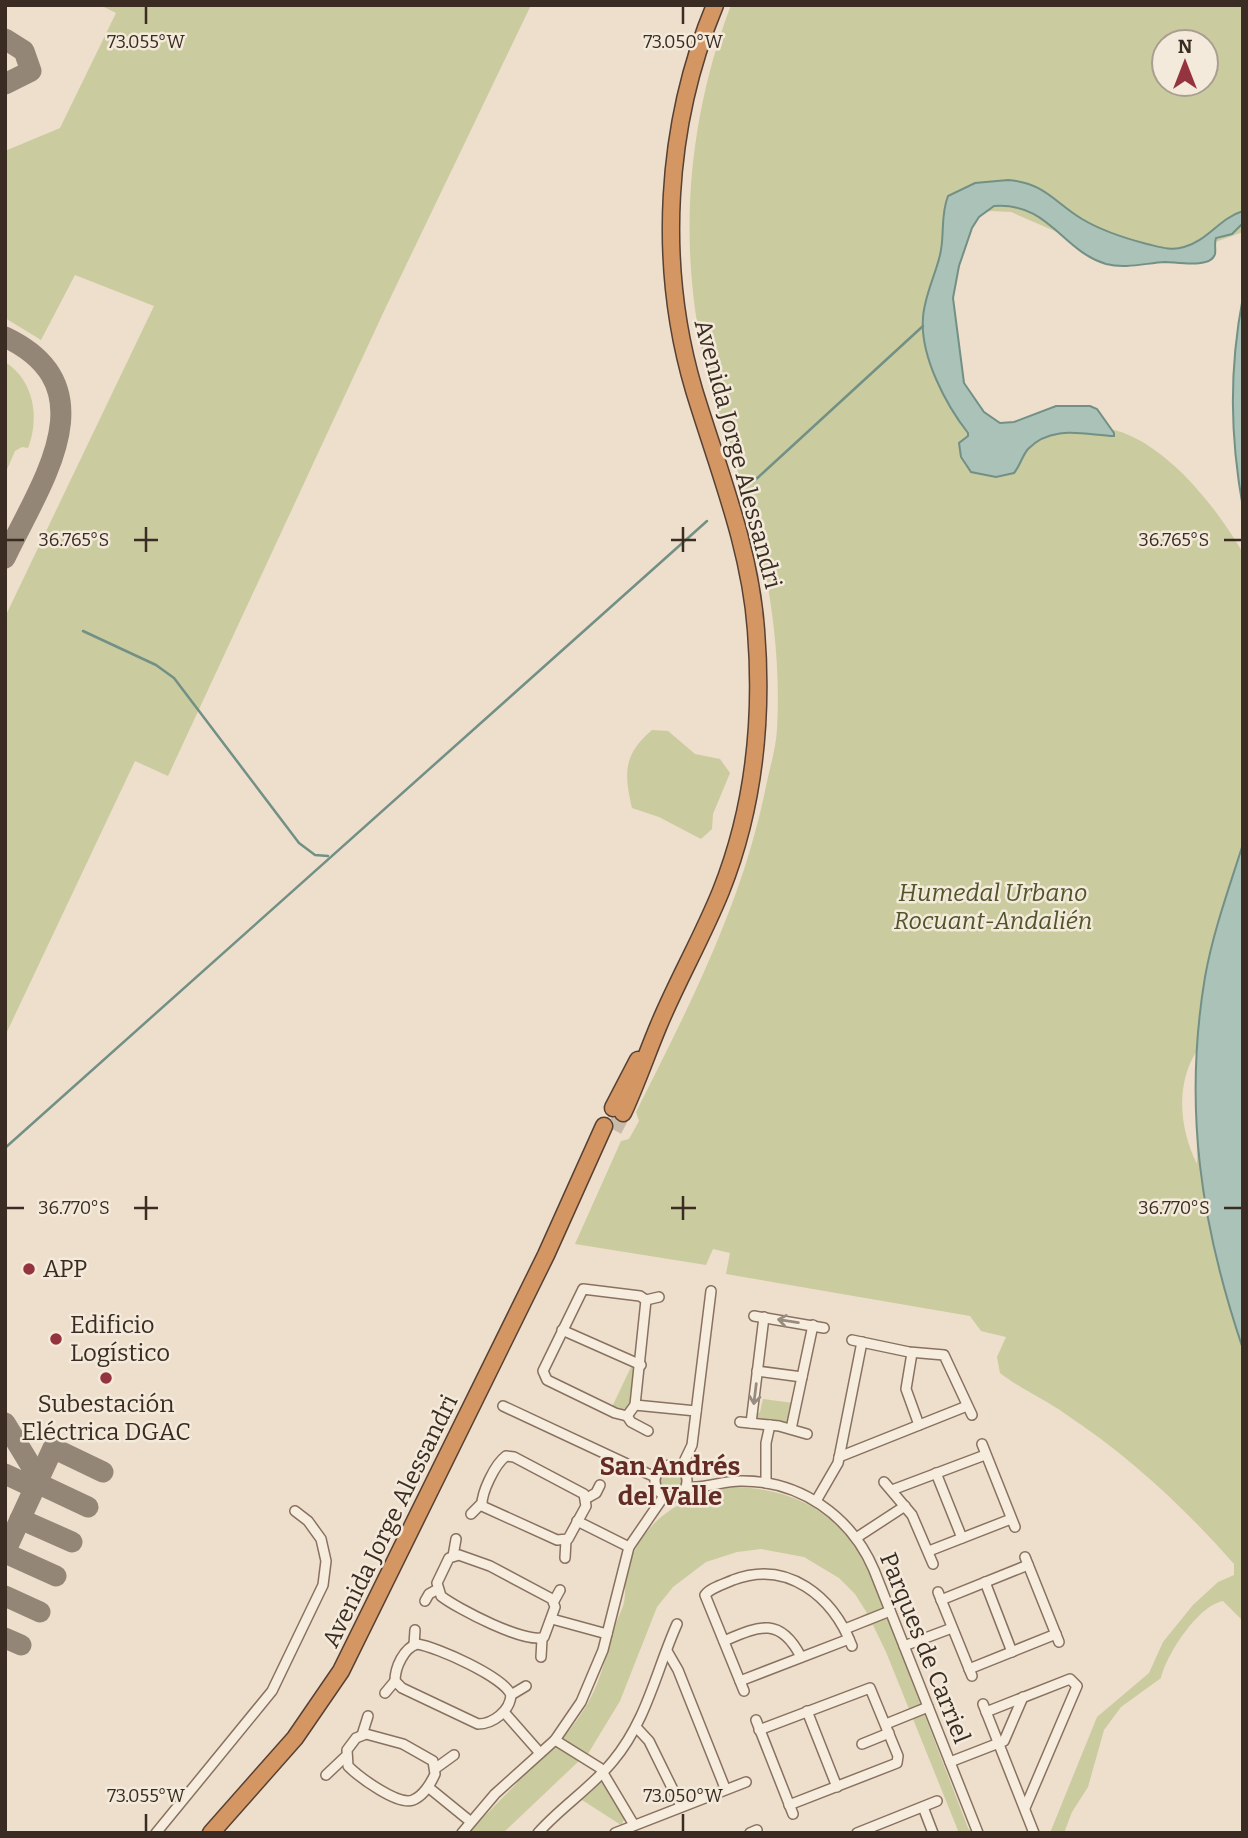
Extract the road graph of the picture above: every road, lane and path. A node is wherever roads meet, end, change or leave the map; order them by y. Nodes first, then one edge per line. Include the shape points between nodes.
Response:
1 (715, 5) edge
2 (618, 1110) tunnel mouth
3 (609, 1128) tunnel mouth
4 (711, 1291) dead end
5 (659, 1297) dead end
6 (646, 1300) junction
7 (813, 1325) junction
8 (824, 1328) dead end
9 (562, 1330) junction
10 (912, 1353) junction
11 (641, 1365) junction
12 (757, 1371) junction
13 (802, 1377) junction
14 (635, 1405) junction
15 (503, 1406) dead end
16 (967, 1406) junction
17 (696, 1411) junction
18 (972, 1415) dead end
19 (627, 1416) junction
20 (740, 1422) dead end
21 (751, 1423) junction
22 (770, 1425) junction
23 (919, 1425) junction
24 (791, 1429) junction
25 (648, 1431) dead end
26 (807, 1434) dead end
27 (982, 1444) dead end
28 (985, 1455) junction
29 (839, 1457) junction
30 (681, 1468) junction
31 (936, 1473) junction
32 (655, 1477) junction
33 (884, 1482) dead end
34 (766, 1483) junction
35 (600, 1485) dead end
36 (687, 1487) junction
37 (892, 1490) junction
38 (664, 1496) junction
39 (587, 1498) junction
40 (816, 1501) junction
41 (481, 1504) junction
42 (905, 1506) junction
43 (295, 1511) dead end
44 (471, 1514) dead end
45 (577, 1521) junction
46 (856, 1538) junction
47 (962, 1538) junction
48 (456, 1539) dead end
49 (565, 1541) junction
50 (629, 1547) junction
51 (929, 1551) junction
52 (453, 1556) junction
53 (565, 1558) dead end
54 (933, 1564) dead end
55 (985, 1582) junction
56 (438, 1589) junction
57 (560, 1590) dead end
58 (425, 1601) dead end
59 (554, 1601) junction
60 (890, 1611) junction
61 (552, 1619) junction
62 (677, 1624) dead end
63 (952, 1628) junction
64 (415, 1630) dead end
65 (607, 1634) junction
66 (848, 1638) junction
67 (542, 1639) junction
68 (724, 1641) junction
69 (414, 1645) junction
70 (904, 1646) junction
71 (667, 1651) junction
72 (1012, 1651) junction
73 (541, 1657) dead end
74 (801, 1657) junction
75 (395, 1681) junction
76 (740, 1681) junction
77 (526, 1686) dead end
78 (744, 1692) dead end
79 (385, 1693) dead end
80 (511, 1696) junction
81 (1023, 1697) junction
82 (928, 1707) junction
83 (807, 1711) junction
84 (504, 1712) junction
85 (368, 1716) dead end
86 (755, 1720) dead end
87 (636, 1727) junction
88 (887, 1728) junction
89 (759, 1730) junction
90 (362, 1735) junction
91 (555, 1740) junction
92 (862, 1744) dead end
93 (999, 1744) junction
94 (540, 1753) junction
95 (454, 1755) dead end
96 (345, 1757) junction
97 (950, 1762) junction
98 (436, 1768) junction
99 (604, 1772) junction
100 (326, 1775) dead end
101 (746, 1782) dead end
102 (428, 1787) junction
103 (837, 1787) junction
104 (725, 1788) junction
105 (937, 1801) dead end
106 (681, 1806) junction
107 (923, 1807) junction
108 (1025, 1808) junction
109 (471, 1822) junction
110 (634, 1825) junction
111 (880, 1829) edge
112 (156, 1833) edge
113 (211, 1833) edge
114 (463, 1833) edge
115 (538, 1833) edge
116 (614, 1833) edge
117 (857, 1833) edge
118 (933, 1833) edge
119 (978, 1833) edge
120 (1034, 1833) edge

1 - 2 highway, Avenida Jorge Alessandri via 679,123 672,248 686,360 750,586 757,652 757,735 734,856 707,925
3 - 113 highway, Avenida Jorge Alessandri via 341,1671 295,1738
4 - 17 street
5 - 6 street
6 - 9 street via 585,1288
6 - 11 street
7 - 8 street
7 -> 12 street via 759,1317
7 - 13 street
9 - 11 street
9 - 19 street via 544,1368 545,1378
10 - 16 street via 946,1356
10 - 23 street via 906,1389
10 - 29 street via 857,1341
11 - 14 street
12 - 13 street
12 -> 21 street
13 - 24 street
14 - 17 street
14 - 19 street
15 - 32 street
16 - 18 street
16 - 23 street
17 - 30 street via 691,1451
19 - 25 street
20 - 21 street
21 - 22 street
22 - 24 street
22 - 34 street
23 - 29 street
24 - 26 street
27 - 28 street
28 - 31 street
28 - 47 street via 1013,1523
29 - 40 street
30 - 32 street via 666,1466
30 - 36 street
31 - 37 street
31 - 47 street
32 - 38 street
33 - 37 street
34 - 36 street, Parques de Carriel via 733,1481
34 - 40 street, Parques de Carriel
35 - 39 street
36 - 38 street via 679,1496
37 - 42 street
38 - 50 street
39 - 41 street via 508,1455 499,1462
39 - 45 street
40 - 46 street, Parques de Carriel
41 - 44 street
41 - 49 street
42 - 46 street
42 - 51 street
43 - 112 street via 321,1539 326,1561 323,1585 265,1701
45 - 49 street
45 - 50 street
46 - 60 street, Parques de Carriel
47 - 51 street
48 - 52 street
49 - 53 street
50 - 65 street
51 - 54 street
52 - 56 street via 442,1570
52 - 59 street via 490,1566
55 - 63 street via 940,1596
55 - 72 street
55 - 72 street via 1027,1561 1057,1638
56 - 58 street
56 - 67 street via 444,1598 495,1624
57 - 59 street
59 - 61 street
60 - 66 street
60 - 70 street, Parques de Carriel
61 - 65 street
61 - 67 street
62 - 71 street
63 - 70 street
63 - 72 street via 970,1673
64 - 69 street
65 - 91 street via 581,1702
66 - 68 street via 830,1606 810,1588 777,1575 751,1575 705,1594
66 - 74 street
67 - 73 street
68 - 74 street via 757,1627 771,1628 789,1638
68 - 76 street
69 - 75 street via 405,1653
69 - 80 street via 424,1645 486,1674
70 - 82 street, Parques de Carriel
71 - 87 street
71 - 104 street
74 - 76 street
75 - 79 street
75 - 84 street via 478,1724
76 - 78 street
77 - 80 street
80 - 84 street
81 - 93 street via 1006,1738
81 - 93 street via 984,1708
81 - 108 street via 1072,1679 1077,1686
82 - 88 street
82 - 97 street, Parques de Carriel
83 - 88 street via 870,1688
83 - 89 street
83 - 103 street
84 - 94 street
85 - 90 street
86 - 89 street
87 - 99 street
87 - 106 street via 649,1741
88 - 92 street
88 - 103 street via 898,1762
89 - 103 street via 791,1810
90 - 96 street
90 - 98 street via 411,1748 431,1759
91 - 94 street
91 - 99 street
93 - 97 street
93 - 108 street
94 - 109 street
95 - 98 street
96 - 100 street
96 - 102 street via 363,1779 407,1801
97 - 119 street, Parques de Carriel
98 - 102 street
99 - 110 street
99 - 115 street
101 - 104 street
102 - 109 street
104 - 106 street
105 - 107 street
106 - 110 street
107 - 111 street
107 - 118 street
108 - 120 street
109 - 114 street
110 - 116 street
111 - 117 street

